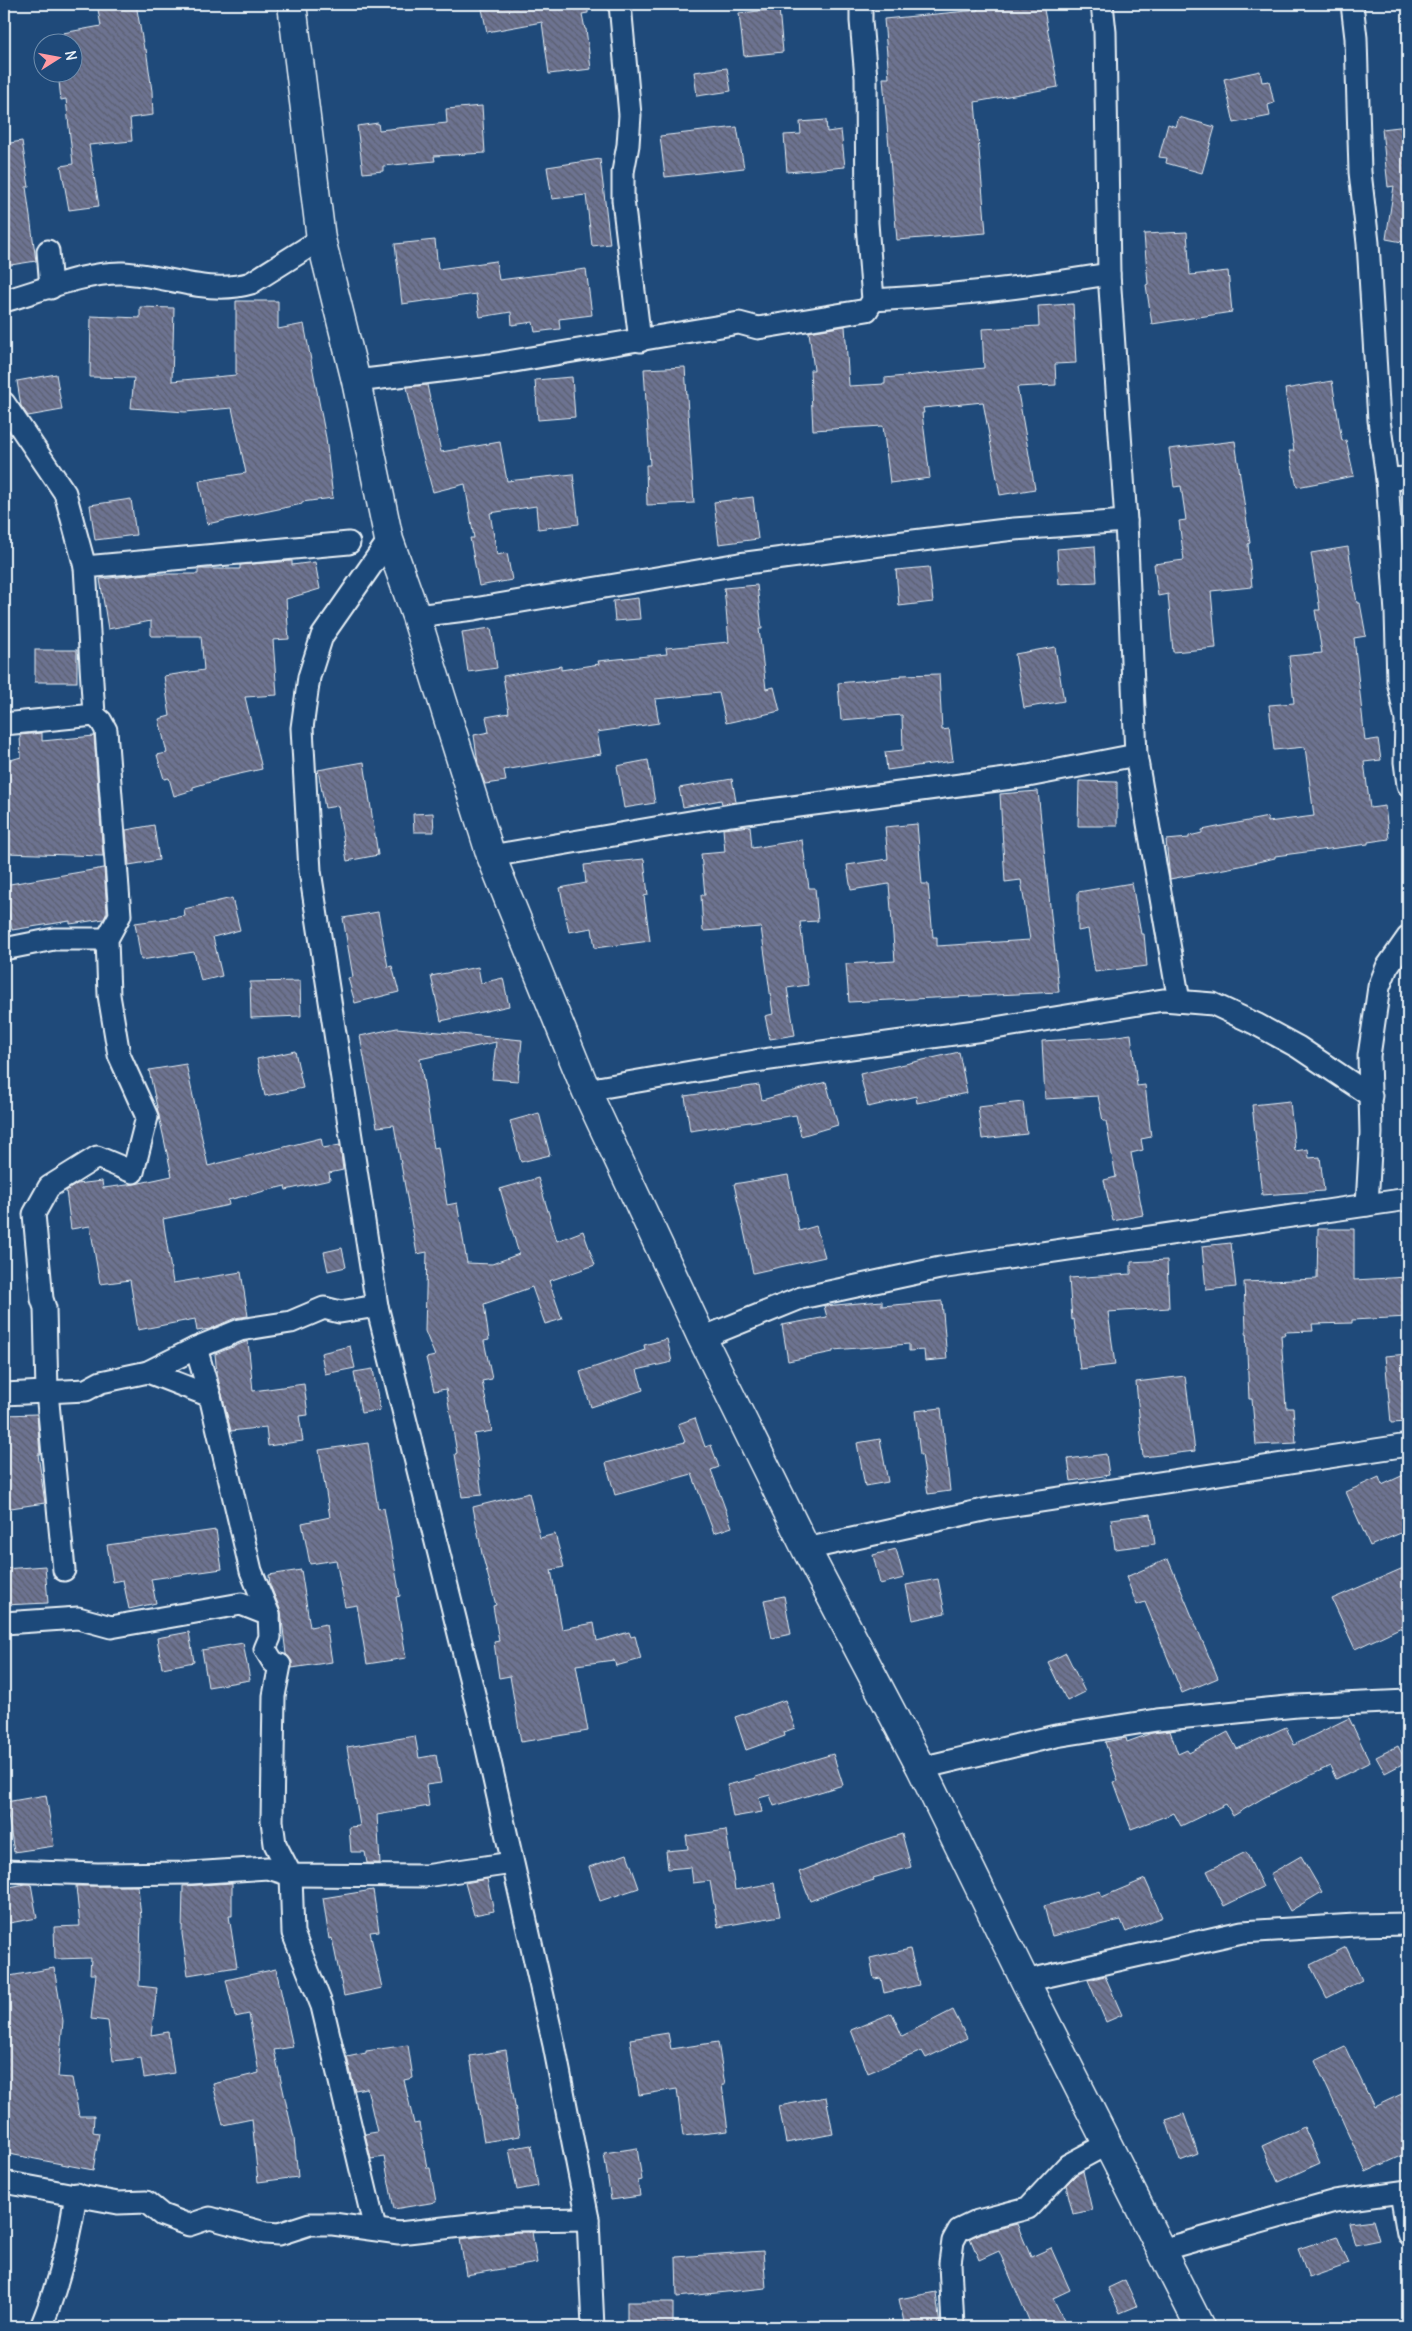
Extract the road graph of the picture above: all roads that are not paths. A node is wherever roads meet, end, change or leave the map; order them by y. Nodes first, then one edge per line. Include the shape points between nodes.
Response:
1 (292, 4) edge
2 (620, 4) edge
3 (861, 4) edge
4 (1102, 4) edge
5 (1352, 4) edge
6 (321, 240) junction
7 (48, 251) dead end
8 (1109, 274) junction
9 (51, 288) junction
10 (873, 300) junction
11 (4, 301) edge
12 (640, 341) junction
13 (356, 381) junction
14 (4, 402) edge
15 (1408, 478) edge
16 (1386, 479) junction
17 (1126, 520) junction
18 (389, 540) junction
19 (349, 543) dead end
20 (85, 567) junction
21 (416, 616) junction
22 (94, 716) junction
23 (1407, 720) edge
24 (4, 724) edge
25 (1136, 755) junction
26 (1408, 785) edge
27 (491, 856) junction
28 (1408, 937) edge
29 (107, 939) junction
30 (4, 949) edge
31 (1180, 1002) junction
32 (586, 1090) junction
33 (1371, 1096) junction
34 (1408, 1200) edge
35 (1367, 1206) junction
36 (377, 1306) junction
37 (702, 1338) junction
38 (196, 1348) junction
39 (148, 1372) junction
40 (47, 1392) junction
41 (4, 1394) edge
42 (210, 1396) junction
43 (1408, 1445) edge
44 (806, 1549) junction
45 (64, 1570) dead end
46 (251, 1572) junction
47 (240, 1604) junction
48 (269, 1615) junction
49 (4, 1623) edge
50 (1408, 1701) edge
51 (921, 1768) junction
52 (512, 1863) junction
53 (4, 1870) edge
54 (291, 1876) junction
55 (1408, 1924) edge
56 (1025, 1981) junction
57 (1107, 2144) junction
58 (4, 2182) edge
59 (1404, 2192) edge
60 (76, 2194) junction
61 (588, 2219) junction
62 (375, 2229) junction
63 (1408, 2234) edge
64 (1160, 2250) junction
65 (41, 2327) edge
66 (593, 2327) edge
67 (953, 2327) edge
68 (1200, 2327) edge

1 - 6 main road
2 - 12 street via 630,115 623,200
3 - 10 street via 866,78 867,222
4 - 8 street
5 - 16 street via 1360,172
6 - 9 street via 251,283 238,287 221,289 123,273
6 - 13 main road
7 - 9 street
8 - 10 street via 1022,288
8 - 17 street
9 - 11 street
10 - 12 street via 867,310 847,314 758,328 739,323
12 - 13 street via 490,365
13 - 18 main road
14 - 20 street via 65,493
15 - 16 street
16 - 23 street via 1398,681
17 - 21 street via 1014,529 739,564 474,610
17 - 25 street
18 - 21 main road
18 - 36 street via 322,636 310,677 302,728 310,871
19 - 20 street
20 - 22 street
21 - 27 main road
22 - 24 street
22 - 29 street via 106,730 120,915
23 - 26 street via 1405,762
25 - 27 street via 1028,776 730,815
25 - 31 street
27 - 32 main road
28 - 33 street via 1387,967 1378,987 1369,1056
29 - 30 street via 54,939
29 - 40 street via 108,995 119,1055 147,1117 133,1172 98,1157 49,1187 34,1214 45,1308
31 - 32 street via 1164,1000 955,1034 755,1061
31 - 33 street via 1213,1004 1256,1024 1298,1047
32 - 37 main road
33 - 35 street
34 - 35 street
35 - 37 street via 940,1268 801,1298
36 - 38 street via 340,1312 324,1308 291,1322 240,1330
36 - 52 street via 481,1722
37 - 44 main road
38 - 39 street
38 - 42 street
39 - 40 street via 101,1382 86,1390
39 - 42 street
40 - 41 street
40 - 45 street
42 - 46 street
43 - 44 street via 988,1509
44 - 51 main road
46 - 47 street
46 - 48 street
47 - 48 street
47 - 49 street via 111,1627 78,1618
48 - 54 street via 270,1637 265,1649 273,1662 280,1665 274,1696 272,1821 275,1844
50 - 51 street via 1297,1706 1157,1720 1056,1736
51 - 56 main road
52 - 54 street via 425,1876
52 - 61 street via 554,2045
53 - 54 street via 98,1874 268,1868
54 - 62 street via 293,1933 322,2006
55 - 56 street via 1242,1932
56 - 57 main road
57 - 64 main road
57 - 67 street via 1068,2165 1028,2208 978,2221 959,2230 953,2241 950,2263
58 - 60 street
59 - 63 street
59 - 64 street via 1334,2201
60 - 62 street via 118,2203 146,2202 162,2215 189,2225 210,2218 279,2234 310,2224
60 - 65 street via 70,2234
61 - 62 street via 515,2220 399,2233
61 - 66 street
64 - 68 main road

